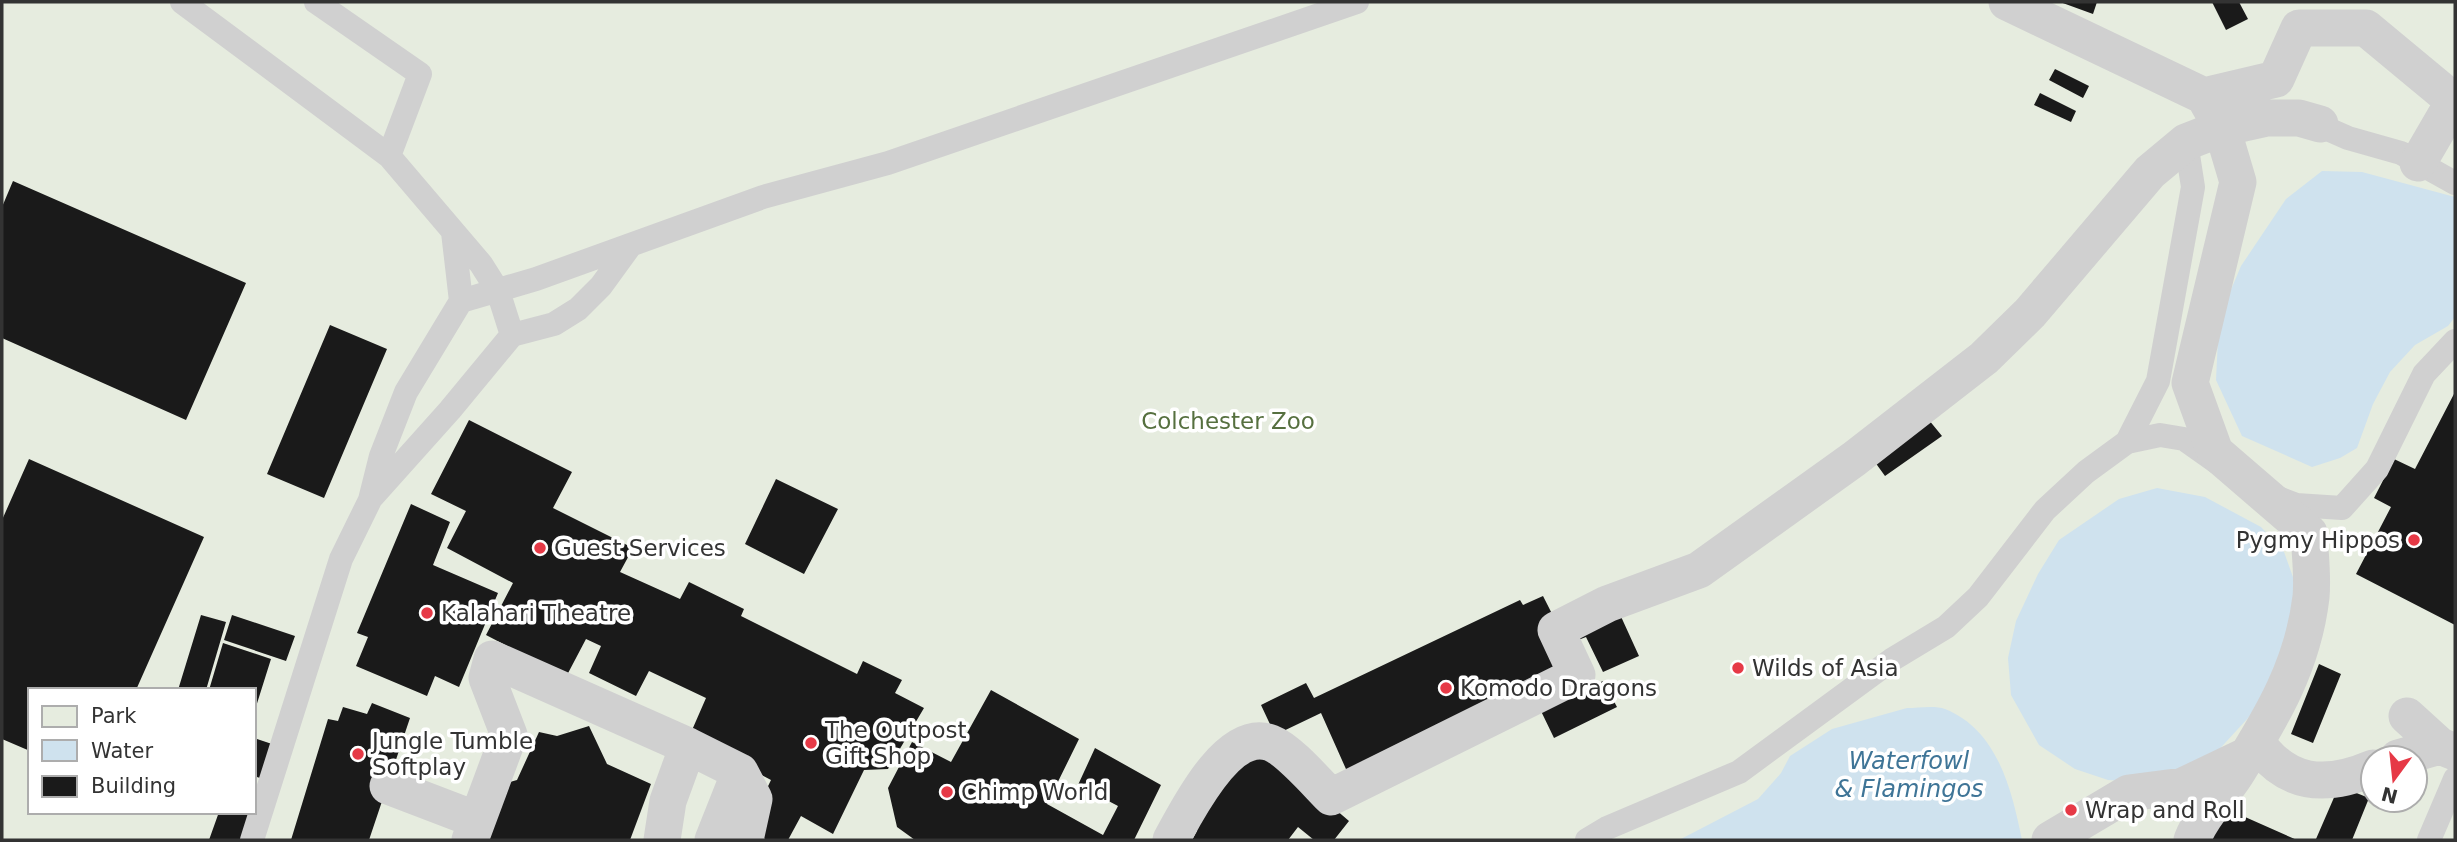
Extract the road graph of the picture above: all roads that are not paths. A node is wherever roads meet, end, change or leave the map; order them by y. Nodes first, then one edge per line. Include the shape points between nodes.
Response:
1 (182, 2) edge
2 (316, 2) edge
3 (1357, 2) edge
4 (2007, 2) edge
5 (2204, 96) junction
6 (2222, 128) junction
7 (2186, 142) junction
8 (389, 156) junction
9 (2418, 163) junction
10 (2455, 183) edge
11 (453, 232) junction
12 (630, 246) junction
13 (498, 291) junction
14 (461, 301) junction
15 (512, 335) junction
16 (2455, 341) edge
17 (2127, 442) junction
18 (2253, 487) junction
19 (370, 500) junction
20 (2407, 716) dead end
21 (688, 746) junction
22 (2252, 748) junction
23 (2448, 749) edge
24 (2429, 752) edge
25 (740, 772) junction
26 (2359, 774) edge
27 (2455, 779) edge
28 (388, 786) dead end
29 (473, 830) edge
30 (252, 840) edge
31 (662, 840) edge
32 (713, 840) edge
33 (745, 840) edge
34 (1171, 840) edge
35 (1587, 840) edge
36 (2050, 840) edge
37 (2192, 840) edge
38 (2429, 840) edge

1 - 8 lane
2 - 8 lane via 420,74
3 - 12 lane via 888,163 764,197
4 - 5 street
5 - 6 street
5 - 9 street via 2276,79 2299,28 2367,28 2454,101
6 - 7 lane
6 - 9 lane via 2267,118 2299,118
6 - 18 street via 2238,182 2190,383 2215,452
7 - 17 lane via 2193,187 2158,381
7 - 34 street via 2150,172 2030,313 1984,358 1875,443 1699,570 1606,604 1556,630 1577,675 1331,797 1274,744 1247,742 1231,751 1211,775
8 - 11 lane
9 - 10 lane
11 - 13 lane
11 - 14 lane
12 - 13 lane
12 - 15 lane via 578,309 554,324
13 - 14 lane
13 - 15 lane
14 - 19 lane via 406,391
15 - 19 lane
16 - 18 lane via 2424,374 2377,469 2342,508 2295,505
17 - 18 lane via 2160,435 2184,439
17 - 35 lane via 2045,510 1979,597 1946,627 1893,659 1739,772
18 - 22 street via 2309,533 2311,594 2304,638 2287,690
19 - 30 lane via 341,559
20 - 23 street
21 - 25 street
21 - 29 street via 528,667 492,659 487,678 509,735
21 - 31 street via 668,801
22 - 26 street via 2281,769 2316,782
22 - 36 street via 2183,786 2129,793
22 - 37 street via 2220,799 2202,817
23 - 24 street
25 - 32 street
25 - 33 street via 754,799
27 - 38 lane
28 - 29 street

